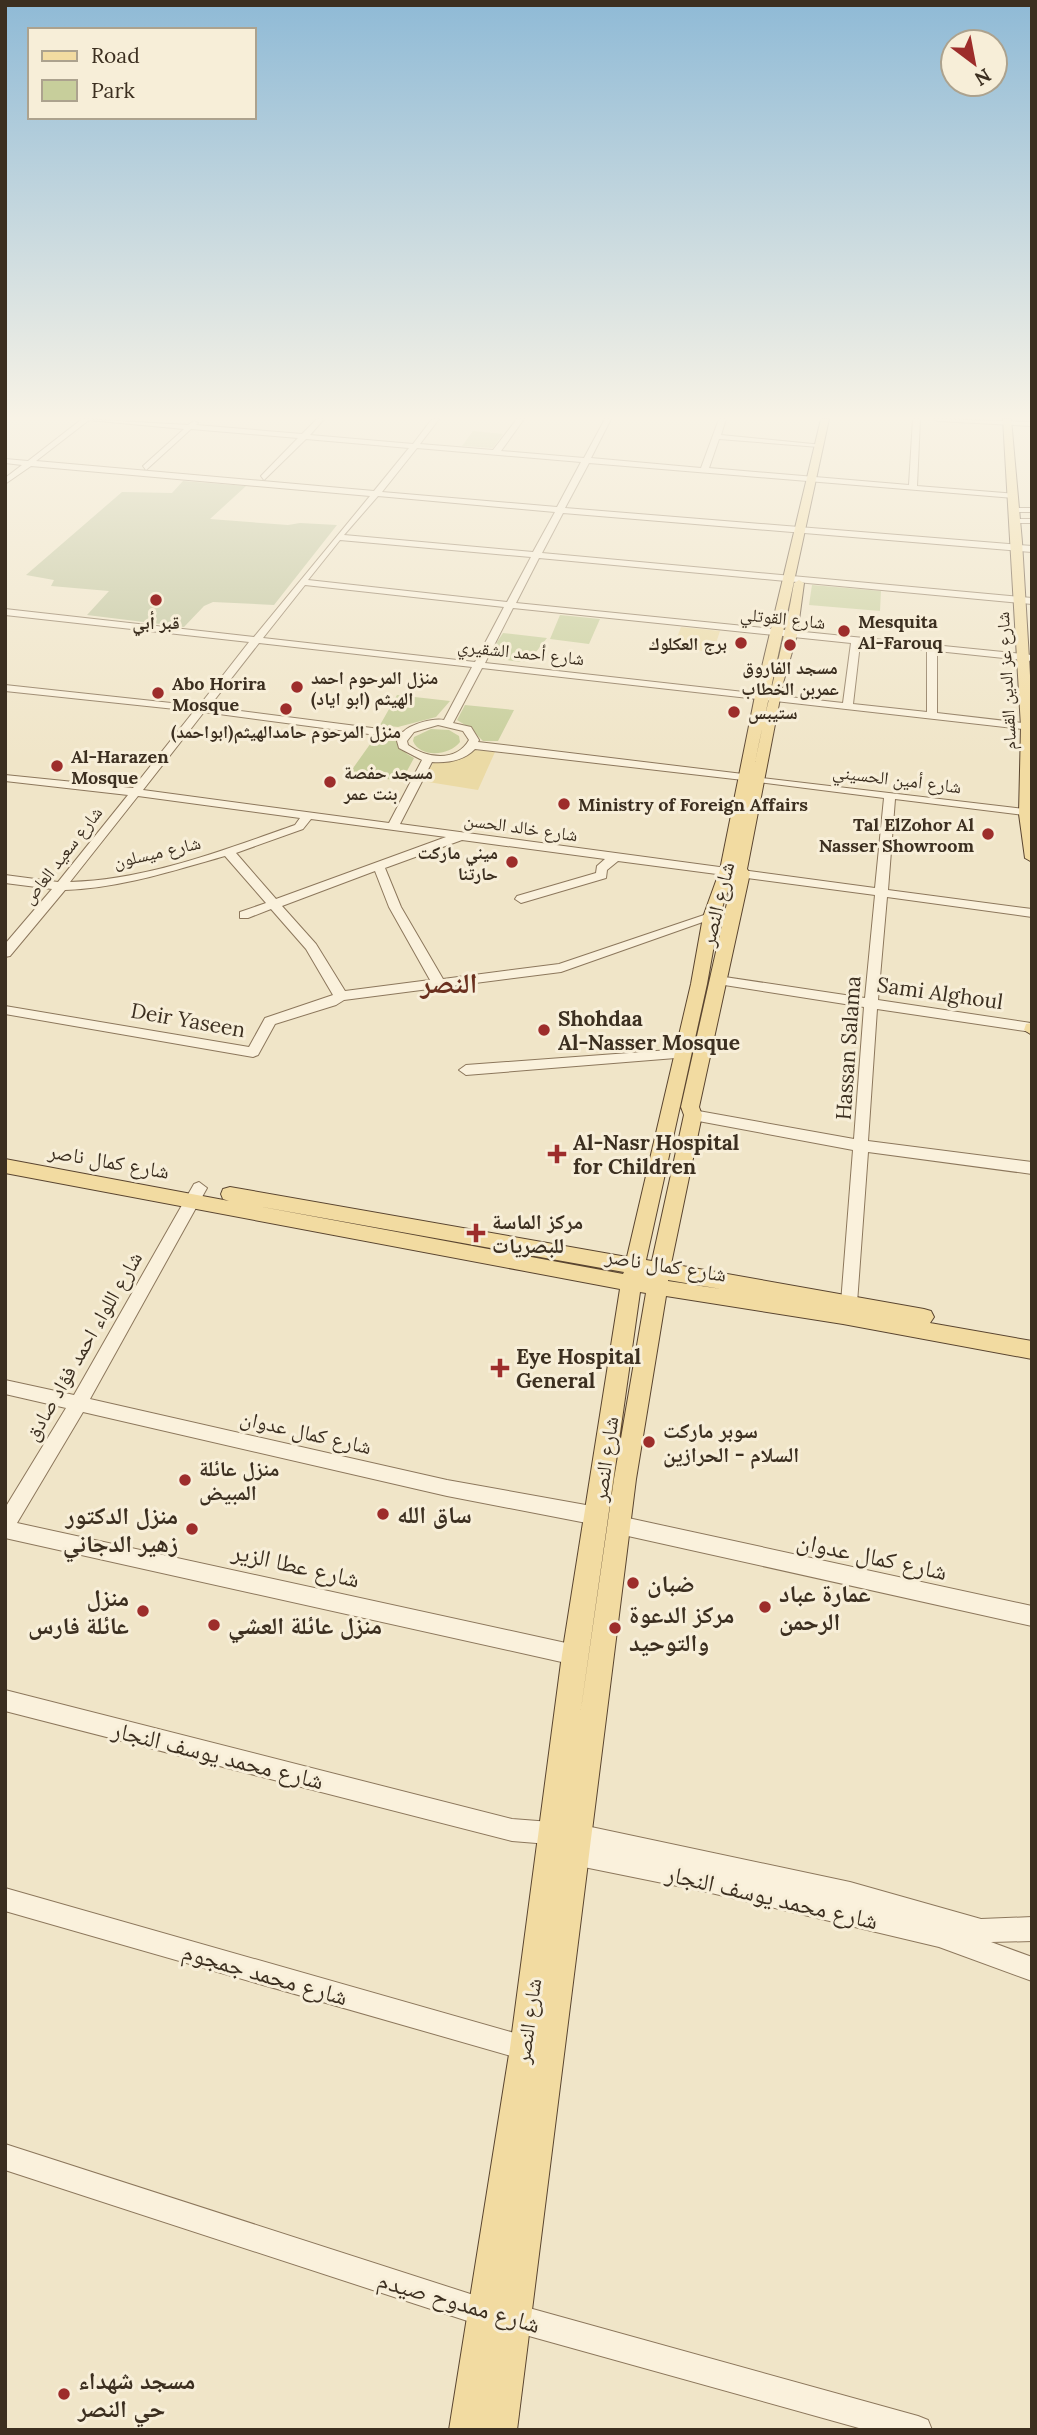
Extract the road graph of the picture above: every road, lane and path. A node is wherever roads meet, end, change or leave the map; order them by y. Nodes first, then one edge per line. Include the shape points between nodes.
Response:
1 (342, 533) edge
2 (547, 533) edge
3 (804, 533) edge
4 (855, 533) edge
5 (338, 537) junction
6 (1023, 545) edge
7 (536, 556) junction
8 (794, 580) junction
9 (302, 582) junction
10 (1026, 601) edge
11 (509, 606) junction
12 (5, 612) edge
13 (783, 634) junction
14 (255, 640) junction
15 (856, 641) junction
16 (932, 648) junction
17 (1027, 657) edge
18 (478, 664) junction
19 (5, 688) edge
20 (767, 698) junction
21 (1032, 705) edge
22 (848, 706) junction
23 (201, 709) junction
24 (932, 715) junction
25 (448, 723) junction
26 (1030, 727) edge
27 (404, 735) junction
28 (472, 745) junction
29 (428, 758) junction
30 (5, 778) edge
31 (751, 778) junction
32 (134, 792) junction
33 (890, 796) junction
34 (1029, 813) edge
35 (308, 816) junction
36 (393, 827) junction
37 (461, 836) junction
38 (228, 852) junction
39 (615, 857) junction
40 (1032, 859) edge
41 (378, 865) junction
42 (735, 872) junction
43 (5, 879) edge
44 (61, 886) junction
45 (880, 894) junction
46 (521, 899) dead end
47 (271, 905) junction
48 (1032, 913) edge
49 (244, 915) dead end
50 (711, 916) junction
51 (11, 936) edge
52 (5, 953) edge
53 (718, 980) junction
54 (439, 984) junction
55 (341, 996) junction
56 (871, 1004) junction
57 (5, 1010) edge
58 (1032, 1029) edge
59 (683, 1054) junction
60 (466, 1070) dead end
61 (693, 1115) junction
62 (862, 1146) junction
63 (5, 1155) edge
64 (5, 1166) edge
65 (1032, 1168) edge
66 (195, 1194) junction
67 (634, 1274) junction
68 (658, 1278) junction
69 (849, 1303) junction
70 (1032, 1338) edge
71 (1032, 1350) edge
72 (5, 1388) edge
73 (79, 1403) junction
74 (597, 1516) junction
75 (619, 1525) junction
76 (5, 1527) edge
77 (1032, 1616) edge
78 (575, 1655) junction
79 (5, 1700) edge
80 (552, 1841) junction
81 (576, 1844) junction
82 (5, 1899) edge
83 (1032, 1929) edge
84 (1032, 1969) edge
85 (525, 2049) junction
86 (5, 2157) edge
87 (499, 2316) junction
88 (467, 2430) edge
89 (499, 2430) edge
90 (918, 2430) edge

1 - 5 street, شارع سعيد العاص
2 - 7 street
3 - 8 main road, شارع النصر
4 - 6 street
5 - 7 street
5 - 9 street, شارع سعيد العاص
6 - 10 main road, شارع عز الدين القسام
7 - 8 street
7 - 11 street
8 - 10 street
8 - 13 main road, شارع النصر
9 - 11 street, شارع القوتلي
9 - 14 street, شارع سعيد العاص
10 - 17 main road, شارع عز الدين القسام
11 - 13 street, شارع القوتلي
11 - 18 street
12 - 14 street, شارع أحمد الشقيري
13 - 15 street, شارع القوتلي
13 - 20 main road, شارع النصر
14 - 18 street, شارع أحمد الشقيري
14 - 23 street, شارع سعيد العاص
15 - 16 street, شارع القوتلي
15 - 22 street
16 - 17 street, شارع القوتلي
16 - 24 street
17 - 21 main road, شارع عز الدين القسام
17 - 26 main road, شارع عز الدين القسام
18 - 20 street, شارع أحمد الشقيري
18 - 25 street
19 - 23 street
20 - 22 street, شارع أحمد الشقيري
20 - 31 main road, شارع النصر
22 - 24 street, شارع أحمد الشقيري
23 - 27 street
23 - 32 street, شارع سعيد العاص
24 - 26 street, شارع أحمد الشقيري
25 - 27 street via 417,726
25 - 28 street via 467,729
26 - 34 main road, شارع عز الدين القسام
27 - 29 street via 403,746 409,752
28 - 29 street via 459,755
28 - 31 street, شارع أمين الحسيني
29 - 36 street
30 - 32 street, شارع خالد الحسن
31 - 33 street, شارع أمين الحسيني
31 - 42 main road, شارع النصر
32 - 35 street, شارع خالد الحسن
32 - 44 street, شارع سعيد العاص
33 - 34 street, شارع أمين الحسيني
33 - 45 street, Hassan Salama
34 - 40 main road, شارع عز الدين القسام
35 - 36 street, شارع خالد الحسن
35 - 38 street, شارع ميسلون via 299,827
36 - 37 street, شارع خالد الحسن
37 - 39 street, شارع خالد الحسن
37 - 41 street
38 - 44 street, شارع ميسلون via 93,886
38 - 47 street
39 - 42 street, شارع خالد الحسن
39 - 46 street via 601,869 602,875
41 - 47 street
41 - 54 street via 395,907
42 - 45 street, شارع خالد الحسن
42 - 50 main road, شارع النصر
42 - 53 main road, شارع النصر
43 - 44 street, شارع ميسلون
44 - 51 street, شارع سعيد العاص
45 - 48 street, شارع خالد الحسن
45 - 56 street, Hassan Salama
47 - 49 street
47 - 55 street via 311,947
50 - 54 street, Deir Yaseen via 561,968
50 - 59 main road, شارع النصر
51 - 52 street, شارع سعيد العاص
53 - 56 street, Sami Alghoul
53 - 61 main road, شارع النصر via 690,1107
54 - 55 street, Deir Yaseen
55 - 57 street, Deir Yaseen via 270,1021 253,1052
56 - 58 street, Sami Alghoul
56 - 62 street, Hassan Salama
59 - 60 street
59 - 67 main road, شارع النصر
61 - 62 street
61 - 68 main road, شارع النصر
62 - 65 street
62 - 69 street, Hassan Salama
63 - 66 main road, شارع كمال ناصر
64 - 66 main road, شارع كمال ناصر
66 - 67 main road, شارع كمال ناصر
66 - 73 street, شارع اللواء احمد فؤاد صادق
67 - 68 main road, شارع كمال ناصر
67 - 74 main road, شارع النصر
68 - 69 main road, شارع كمال ناصر
68 - 71 main road, شارع كمال ناصر
68 - 75 main road, شارع النصر
69 - 70 main road, شارع كمال ناصر
72 - 73 street, شارع كمال عدوان
73 - 74 street, شارع كمال عدوان via 447,1488
73 - 76 street, شارع اللواء احمد فؤاد صادق
74 - 78 main road, شارع النصر
75 - 77 street, شارع كمال عدوان
75 - 81 main road, شارع النصر
76 - 78 street, شارع عطا الزير
78 - 80 main road, شارع النصر
79 - 80 street, شارع محمد يوسف النجار
80 - 81 street, شارع محمد يوسف النجار
80 - 85 main road, شارع النصر
81 - 83 street, شارع محمد يوسف النجار via 850,1894 981,1931
81 - 84 street, شارع محمد يوسف النجار via 707,1881 940,1935
81 - 87 main road, شارع النصر
82 - 85 street, شارع محمد جمجوم
85 - 87 main road, شارع النصر
86 - 87 street, شارع ممدوح صيدم
87 - 88 main road, شارع النصر
87 - 89 main road, شارع النصر
87 - 90 street, شارع ممدوح صيدم

